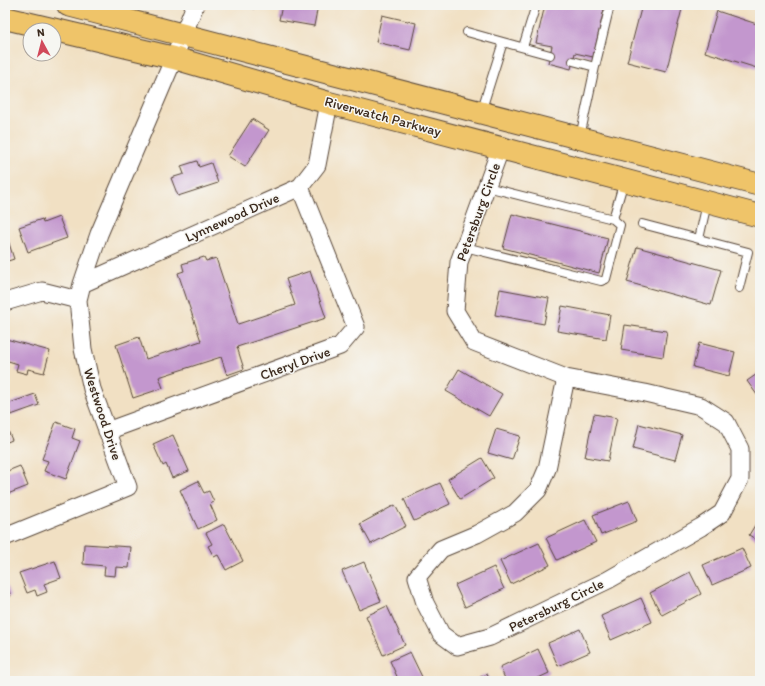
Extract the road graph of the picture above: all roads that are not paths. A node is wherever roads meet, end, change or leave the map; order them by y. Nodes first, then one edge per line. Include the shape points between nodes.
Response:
1 (68, 5) edge
2 (195, 5) edge
3 (536, 5) edge
4 (610, 5) edge
5 (5, 18) edge
6 (467, 32) dead end
7 (184, 34) junction
8 (503, 42) junction
9 (524, 48) junction
10 (550, 55) dead end
11 (174, 58) junction
12 (573, 61) dead end
13 (595, 68) junction
14 (329, 102) junction
15 (481, 113) junction
16 (580, 138) junction
17 (501, 147) junction
18 (624, 180) junction
19 (760, 185) edge
20 (300, 187) junction
21 (487, 187) junction
22 (708, 202) junction
23 (760, 216) edge
24 (613, 219) junction
25 (642, 224) dead end
26 (699, 239) junction
27 (464, 247) junction
28 (739, 288) dead end
29 (80, 292) junction
30 (5, 302) edge
31 (566, 378) junction
32 (107, 431) junction
33 (5, 537) edge

1 - 7 main road, Riverwatch Parkway
2 - 7 street, Westwood Drive
3 - 9 lane
4 - 13 lane
5 - 11 main road, Riverwatch Parkway
6 - 8 lane
7 - 11 street, Westwood Drive
7 - 15 main road, Riverwatch Parkway
8 - 9 lane
8 - 15 lane
9 - 10 lane
11 - 14 main road, Riverwatch Parkway
11 - 29 street, Westwood Drive via 99,234
12 - 13 lane
13 - 16 lane
14 - 17 main road, Riverwatch Parkway
14 - 20 street, Lynnewood Drive via 317,165
15 - 16 main road, Riverwatch Parkway
16 - 19 main road, Riverwatch Parkway
17 - 18 main road, Riverwatch Parkway
17 - 21 street, Petersburg Circle
18 - 22 main road, Riverwatch Parkway
18 - 24 lane
20 - 29 street, Lynnewood Drive
20 - 32 street, Cheryl Drive via 356,327 340,346
21 - 24 lane
21 - 27 street, Petersburg Circle
22 - 23 main road, Riverwatch Parkway
22 - 26 lane
24 - 27 lane via 620,225 606,279 601,281
25 - 26 lane
26 - 28 lane via 748,252
27 - 31 street, Petersburg Circle via 459,262 455,311 474,342
29 - 30 street via 42,290
29 - 32 street, Westwood Drive via 83,349 92,389
31 - 31 street, Petersburg Circle via 547,469 538,490 515,513 478,534 441,549 417,577 425,603 441,634 457,646 490,637 594,587 701,527 722,513 740,478 740,449 726,422 701,406
32 - 33 street, Westwood Drive via 128,487

